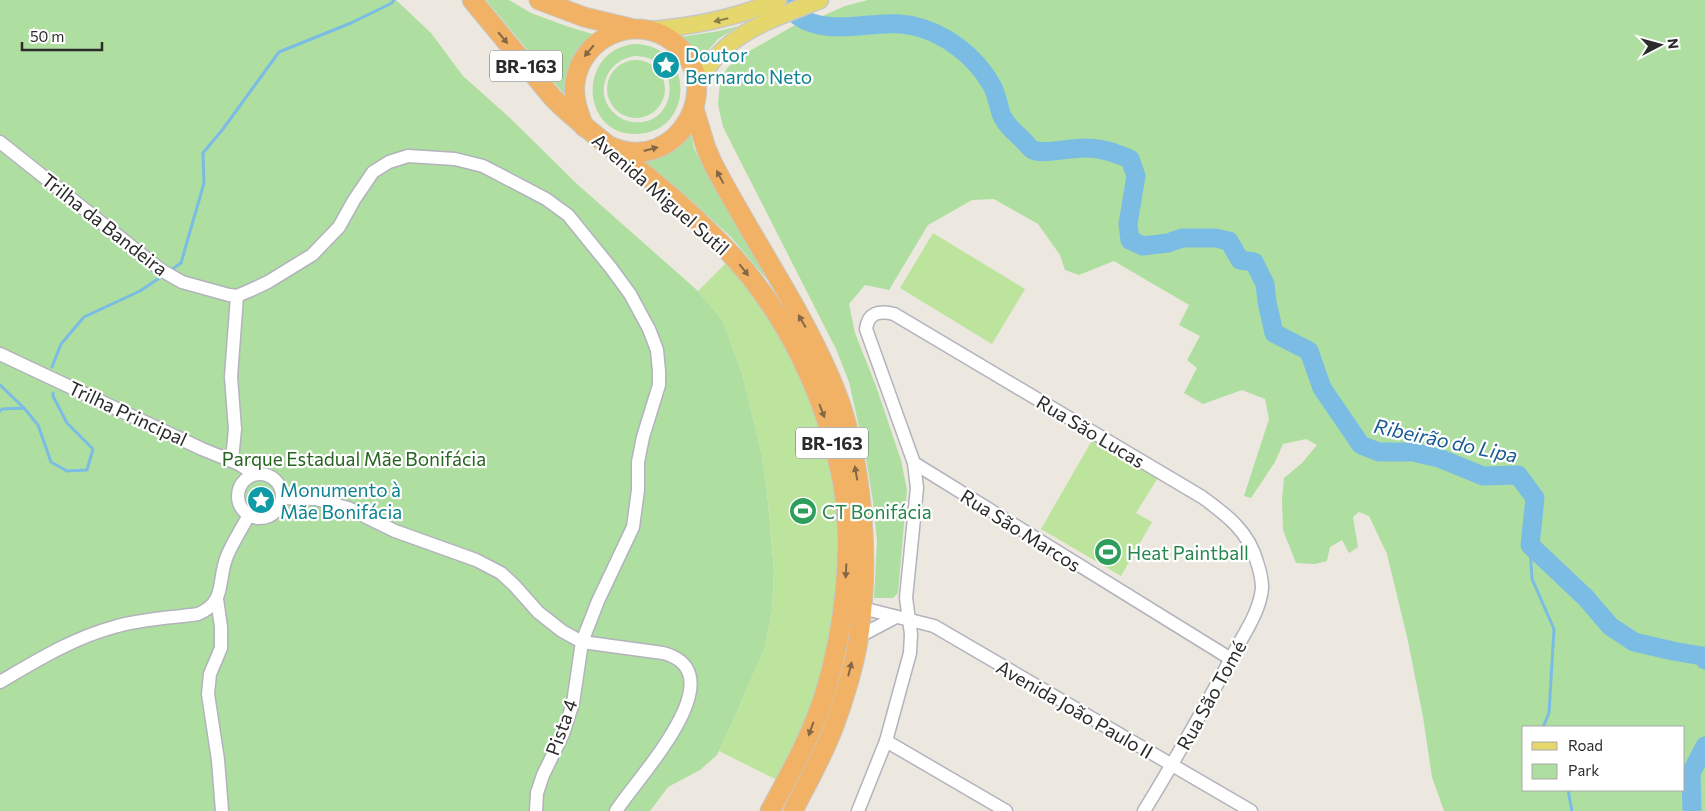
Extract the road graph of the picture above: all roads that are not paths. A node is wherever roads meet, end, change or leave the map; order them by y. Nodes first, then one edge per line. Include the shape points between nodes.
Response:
1 (472, 0) edge
2 (540, 0) edge
3 (820, 0) edge
4 (773, 8) edge
5 (631, 28) junction
6 (651, 30) junction
7 (697, 85) junction
8 (694, 109) junction
9 (585, 128) junction
10 (0, 142) edge
11 (604, 144) junction
12 (237, 296) junction
13 (0, 354) edge
14 (232, 460) junction
15 (914, 463) junction
16 (254, 474) junction
17 (282, 498) junction
18 (249, 515) junction
19 (1261, 573) joint
20 (218, 599) junction
21 (862, 608) junction
22 (896, 617) junction
23 (909, 620) junction
24 (858, 637) junction
25 (582, 642) junction
26 (1230, 660) junction
27 (0, 682) edge
28 (886, 741) junction
29 (1172, 766) junction
30 (1231, 805) edge
31 (222, 811) edge
32 (536, 811) edge
33 (616, 811) edge
34 (770, 811) edge
35 (793, 811) edge
36 (858, 811) edge
37 (1006, 811) edge
38 (1144, 811) edge
39 (1251, 811) edge

1 -> 9 highway, Avenida Miguel Sutil / BR-163 via 553,98
2 - 5 highway, BR-163 via 584,17
3 - 4 main road
4 -> 6 main road via 711,22
4 - 7 main road via 751,30 728,44
5 - 6 highway, BR-163
5 -> 9 highway via 604,37 593,46 577,70 575,99
6 - 7 highway, BR-163 via 682,50 690,61
7 - 8 highway, BR-163
11 -> 8 highway via 634,152 665,145 688,123
21 -> 8 highway, Avenida Miguel Sutil / BR-163 via 863,526 843,413 813,341 713,164
9 - 11 highway, Avenida Miguel Sutil / BR-163
10 - 12 street, Trilha da Bandeira via 160,270 200,288
11 -> 34 highway, Avenida Miguel Sutil / BR-163 via 690,214 727,250 774,310 797,351 835,451 843,486 846,522 844,592 834,660 807,742
12 - 14 street via 231,377 235,429
12 - 25 street via 268,282 312,255 339,227 373,172 408,156 455,159 483,166 546,199 568,215 630,294 650,329 660,371 638,462 634,527
13 - 14 street, Trilha Principal
14 - 16 street, Trilha Principal
15 - 19 street, Rua São Lucas via 866,329 873,314 894,314 1202,497 1243,531 1254,550
15 - 23 street via 917,488 906,598
15 - 26 street, Rua São Marcos
16 - 17 street, Trilha Principal via 275,479
16 - 18 street via 239,489 240,504
17 - 18 street via 270,516
17 - 25 street via 316,499 348,508 395,531 476,560 501,574 538,612
18 - 20 street via 226,559
19 - 26 street, Rua São Tomé via 1258,605
20 - 27 street via 198,614 114,626 90,635
20 - 31 street via 221,648 210,674 208,694
21 - 22 street, Avenida João Paulo II
21 - 24 highway, Avenida Miguel Sutil / BR-163
22 - 23 street, Avenida João Paulo II
22 - 24 street
23 - 28 street via 910,653
23 - 29 street, Avenida João Paulo II via 934,626
35 -> 24 highway, Avenida Miguel Sutil / BR-163 via 834,728
25 - 32 street, Pista 4 via 573,703 563,734 543,775
25 - 33 street via 663,652 676,656 691,675 691,688 675,729
26 - 29 street, Rua São Tomé
28 - 36 street
28 - 37 street
29 - 30 street, Avenida João Paulo II
29 - 38 street, Rua São Tomé
30 - 39 street, Avenida João Paulo II

